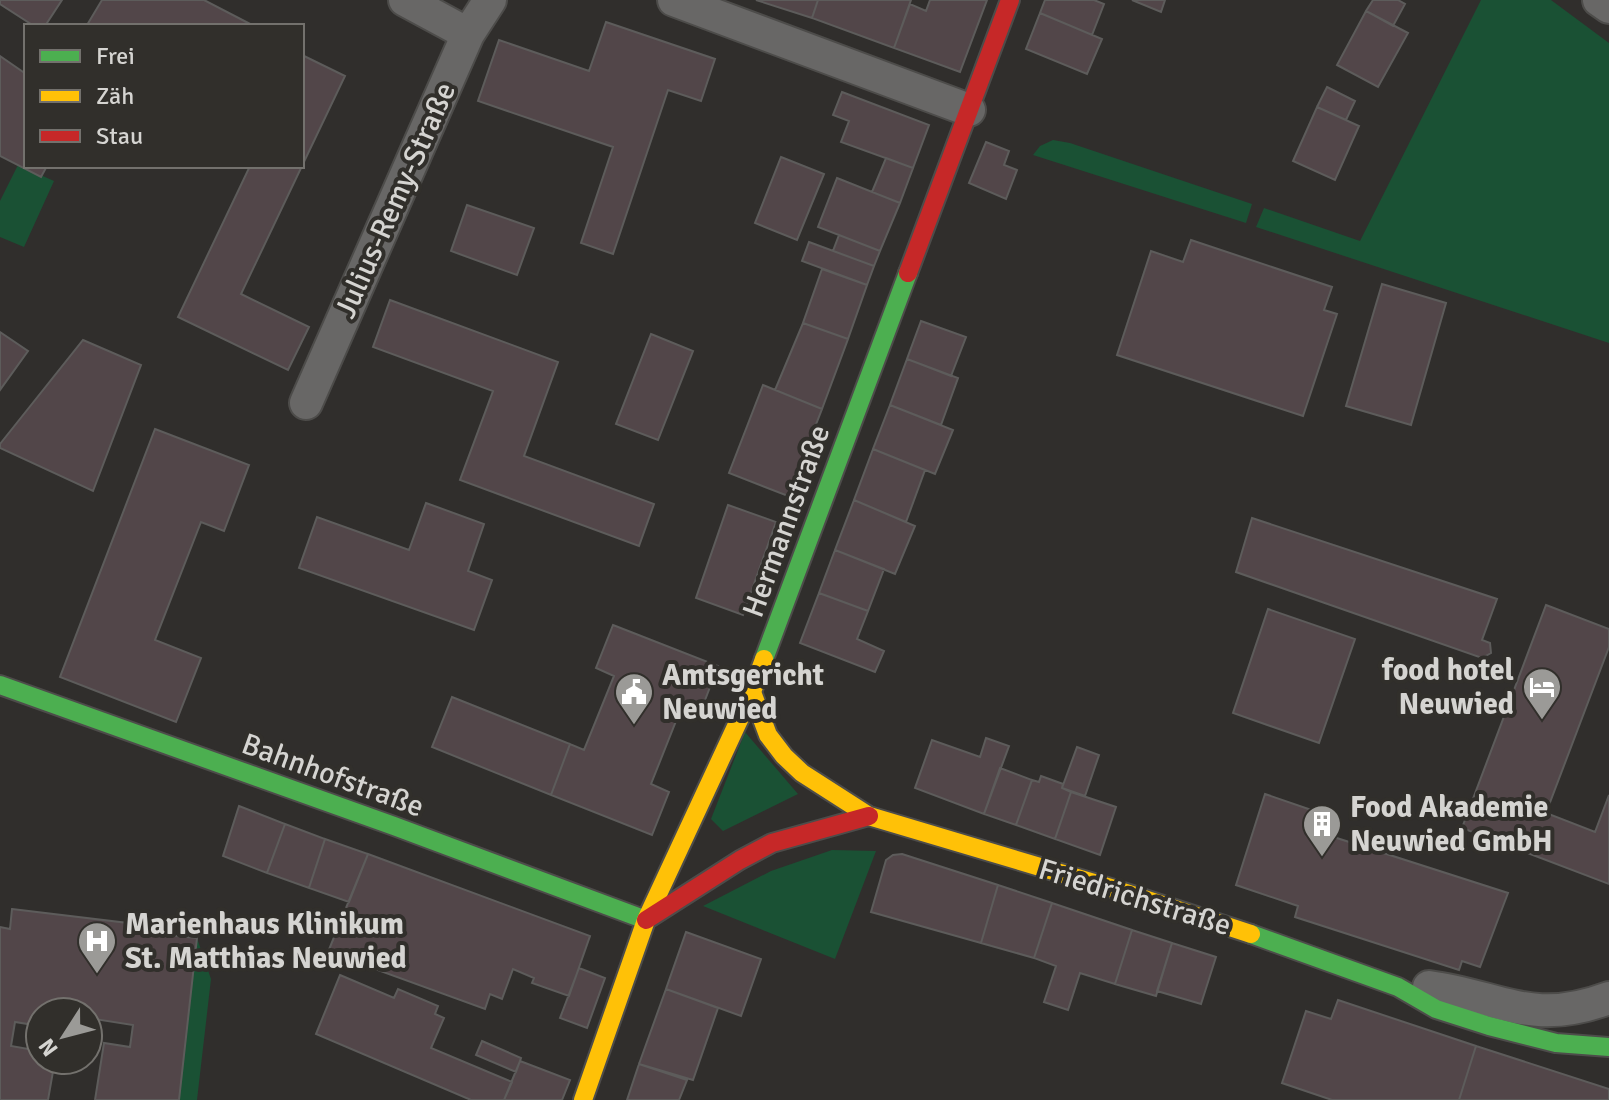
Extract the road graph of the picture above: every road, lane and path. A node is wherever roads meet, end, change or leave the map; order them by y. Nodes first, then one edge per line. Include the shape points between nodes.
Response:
1 (405, 0) edge
2 (490, 0) edge
3 (674, 0) edge
4 (1010, 0) edge
5 (1599, 0) edge
6 (1609, 7) edge
7 (468, 34) junction
8 (969, 110) junction
9 (306, 403) dead end
10 (0, 685) edge
11 (752, 692) junction
12 (869, 816) junction
13 (646, 920) junction
14 (1398, 987) junction
15 (1609, 998) edge
16 (1609, 1047) edge
17 (583, 1100) edge

1 - 7 street
2 - 7 street, Julius-Remy-Straße
3 - 8 street
4 - 8 street, Hermannstraße
5 - 6 street
7 - 9 street, Julius-Remy-Straße
8 - 11 street, Hermannstraße
10 - 13 street, Bahnhofstraße
11 - 12 street, Friedrichstraße via 768,735 784,756
11 - 13 street, Hermannstraße
12 - 13 street via 772,843
12 - 14 street, Friedrichstraße via 1174,908
13 - 17 street, Hermannstraße
14 - 15 street, Friedrichstraße via 1437,988 1542,1012 1575,1010
14 - 16 street, Friedrichstraße via 1436,1009 1489,1026 1546,1041

